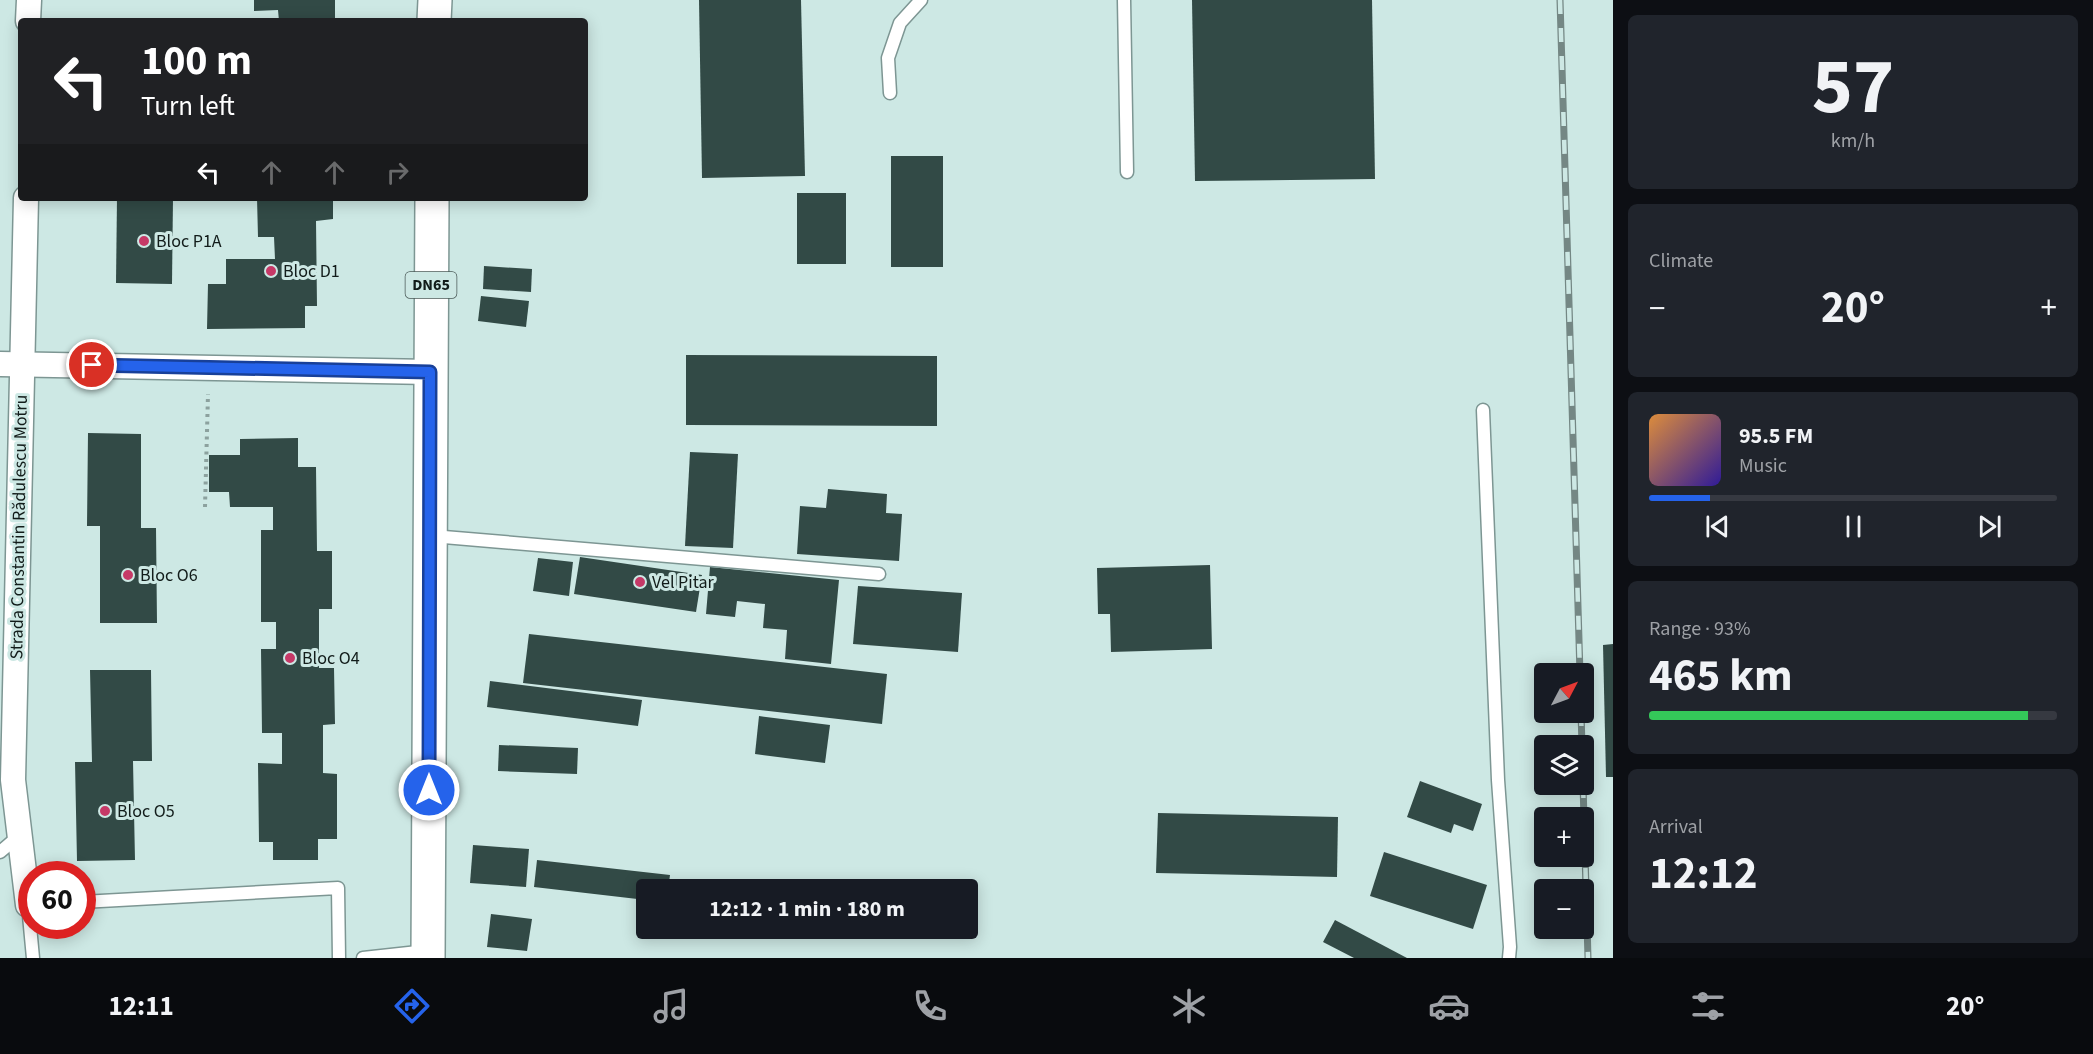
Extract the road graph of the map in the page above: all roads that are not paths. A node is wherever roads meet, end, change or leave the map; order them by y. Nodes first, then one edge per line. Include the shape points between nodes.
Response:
1 (29, 0) edge
2 (435, 0) edge
3 (921, 0) edge
4 (1124, 0) edge
5 (28, 18) edge
6 (434, 18) edge
7 (890, 93) dead end
8 (1127, 172) dead end
9 (26, 201) edge
10 (432, 201) edge
11 (11, 364) edge
12 (430, 372) junction
13 (1483, 410) dead end
14 (429, 536) junction
15 (879, 574) dead end
16 (20, 835) junction
17 (0, 852) edge
18 (24, 861) edge
19 (96, 901) edge
20 (32, 939) edge
21 (428, 955) edge
22 (33, 958) edge
23 (339, 958) edge
24 (363, 958) edge
25 (1509, 958) edge

1 - 5 street
2 - 6 main road
3 - 7 lane via 900,23 888,58
4 - 8 lane
9 - 11 street, Strada Constantin Rădulescu Motru
10 - 12 main road, DN65
11 - 12 street
11 - 16 street, Strada Constantin Rădulescu Motru via 13,780
12 - 14 main road, DN65
13 - 25 lane
14 - 15 lane
14 - 21 main road, DN65
16 - 17 lane
16 - 18 street, Strada Constantin Rădulescu Motru
19 - 23 lane via 338,888
20 - 22 lane
21 - 24 lane

